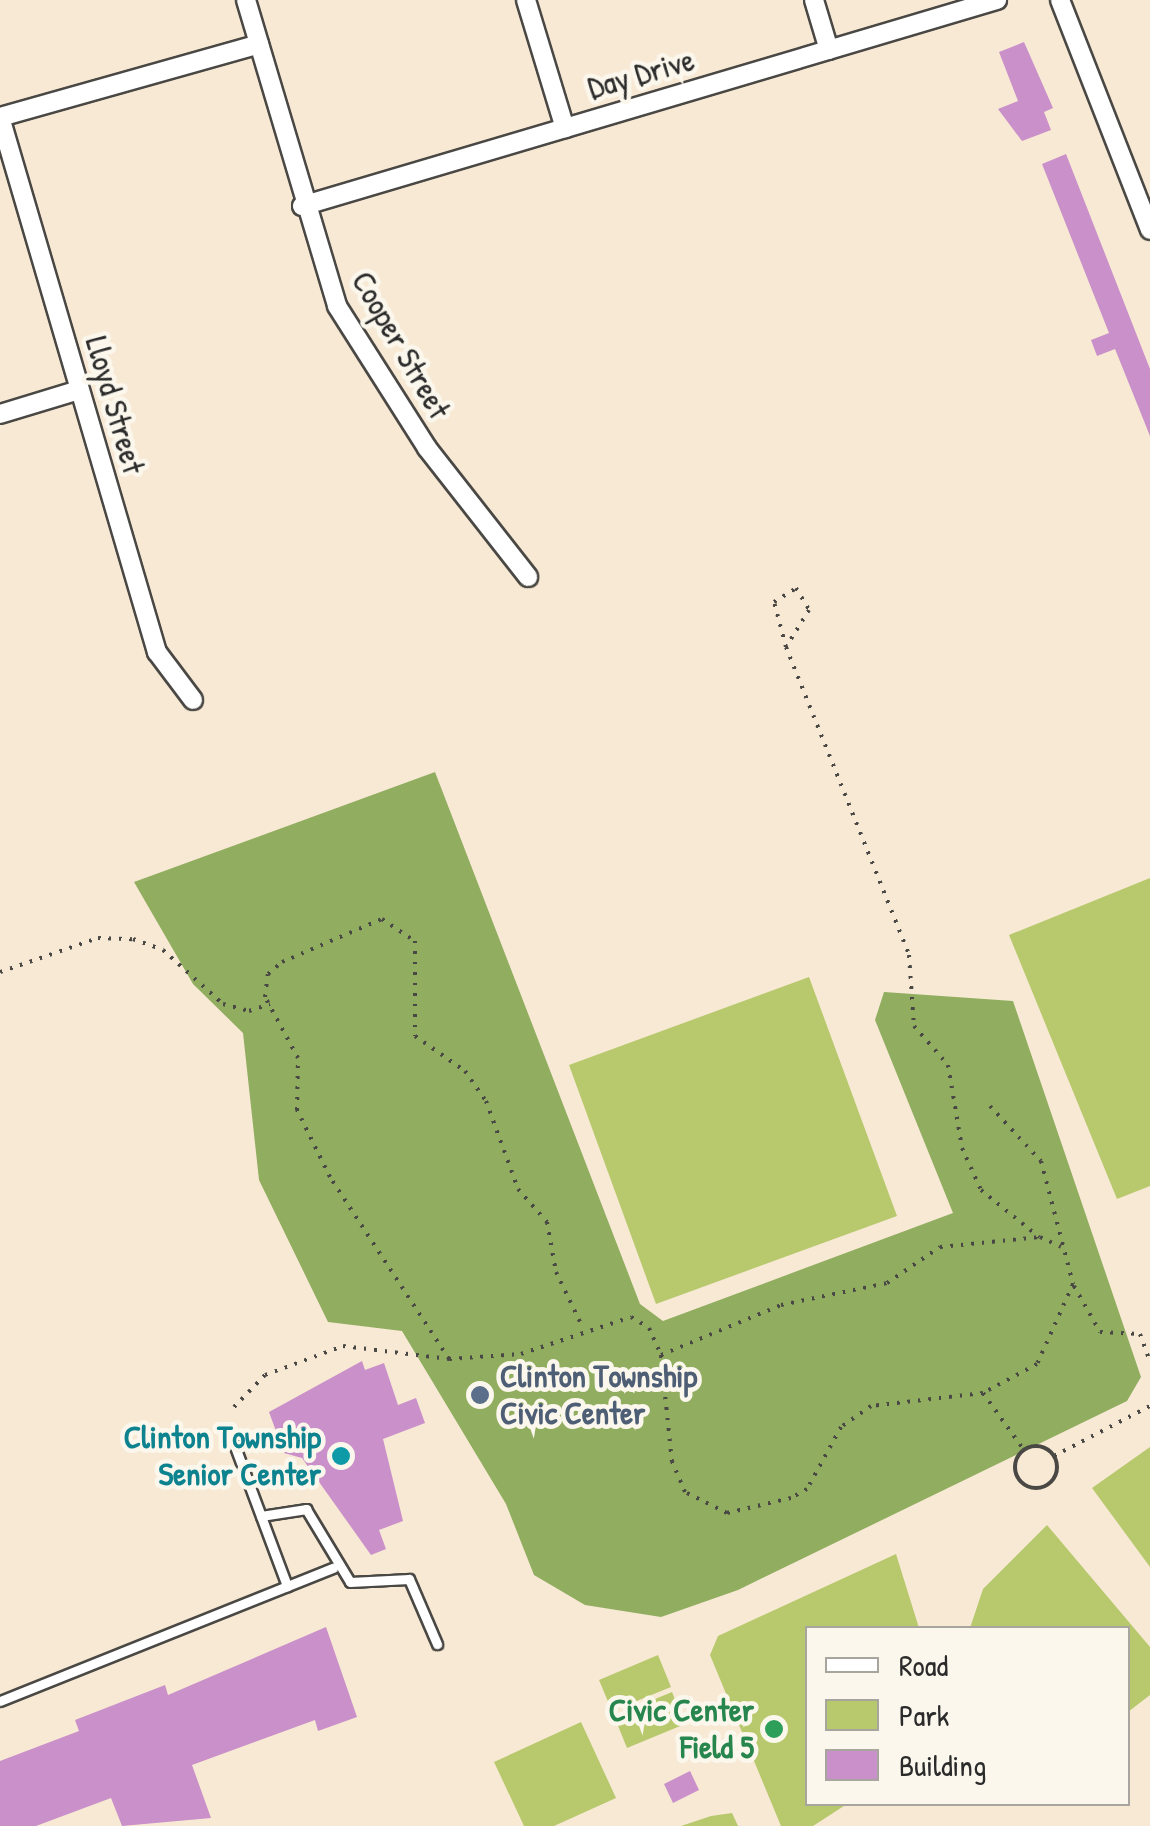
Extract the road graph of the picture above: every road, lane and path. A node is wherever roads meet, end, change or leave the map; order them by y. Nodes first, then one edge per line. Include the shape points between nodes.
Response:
1 (246, 0) edge
2 (526, 0) edge
3 (814, 0) edge
4 (998, 0) edge
5 (1060, 0) edge
6 (259, 44) junction
7 (829, 50) junction
8 (0, 117) edge
9 (564, 128) junction
10 (302, 206) junction
11 (1150, 230) edge
12 (79, 390) junction
13 (0, 414) edge
14 (528, 577) dead end
15 (786, 647) junction
16 (194, 700) dead end
17 (0, 972) edge
18 (270, 1004) junction
19 (990, 1106) dead end
20 (1040, 1238) junction
21 (1061, 1247) junction
22 (1073, 1284) junction
23 (583, 1328) junction
24 (661, 1355) junction
25 (448, 1360) junction
26 (1150, 1362) edge
27 (983, 1393) junction
28 (1150, 1406) edge
29 (234, 1407) dead end
30 (234, 1444) dead end
31 (1024, 1450) junction
32 (1054, 1456) junction
33 (261, 1516) junction
34 (333, 1568) junction
35 (287, 1586) junction
36 (437, 1644) dead end
37 (0, 1701) edge

1 - 6 street, Cooper Street
2 - 9 street
3 - 7 street
4 - 7 street, Day Drive
5 - 11 street
6 - 8 street
6 - 10 street, Cooper Street
7 - 9 street, Day Drive
8 - 12 street, Lloyd Street
9 - 10 street, Day Drive
10 - 14 street, Cooper Street via 362,351
12 - 13 street
12 - 16 street, Lloyd Street via 157,652
15 - 15 path via 774,602 796,588 809,610
15 - 20 path via 909,955 914,1026 948,1065 970,1168 1000,1210
17 - 18 path via 98,938 132,939 163,950 223,1004 249,1011
18 - 23 path via 268,974 321,938 382,919 410,931 416,1036 465,1071 486,1101 518,1190 548,1222 556,1272
18 - 25 path via 298,1058 297,1110 322,1160
19 - 21 path via 1041,1161
20 - 21 path
20 - 24 path via 940,1248 887,1283 780,1305
21 - 22 path
22 - 26 path via 1100,1332 1140,1334
22 - 27 path via 1037,1364
23 - 24 path via 631,1317 649,1328
23 - 25 path via 520,1354
24 - 27 path via 672,1462 685,1492 727,1513 801,1493 841,1427 871,1406
25 - 29 path via 343,1346 265,1375
27 - 31 path
28 - 32 path
30 - 33 lane
31 - 32 path
31 - 32 path via 1014,1468 1031,1488 1054,1476
33 - 34 lane via 306,1509
33 - 35 lane
34 - 35 lane
34 - 36 lane via 363,1586 409,1578
35 - 37 lane

